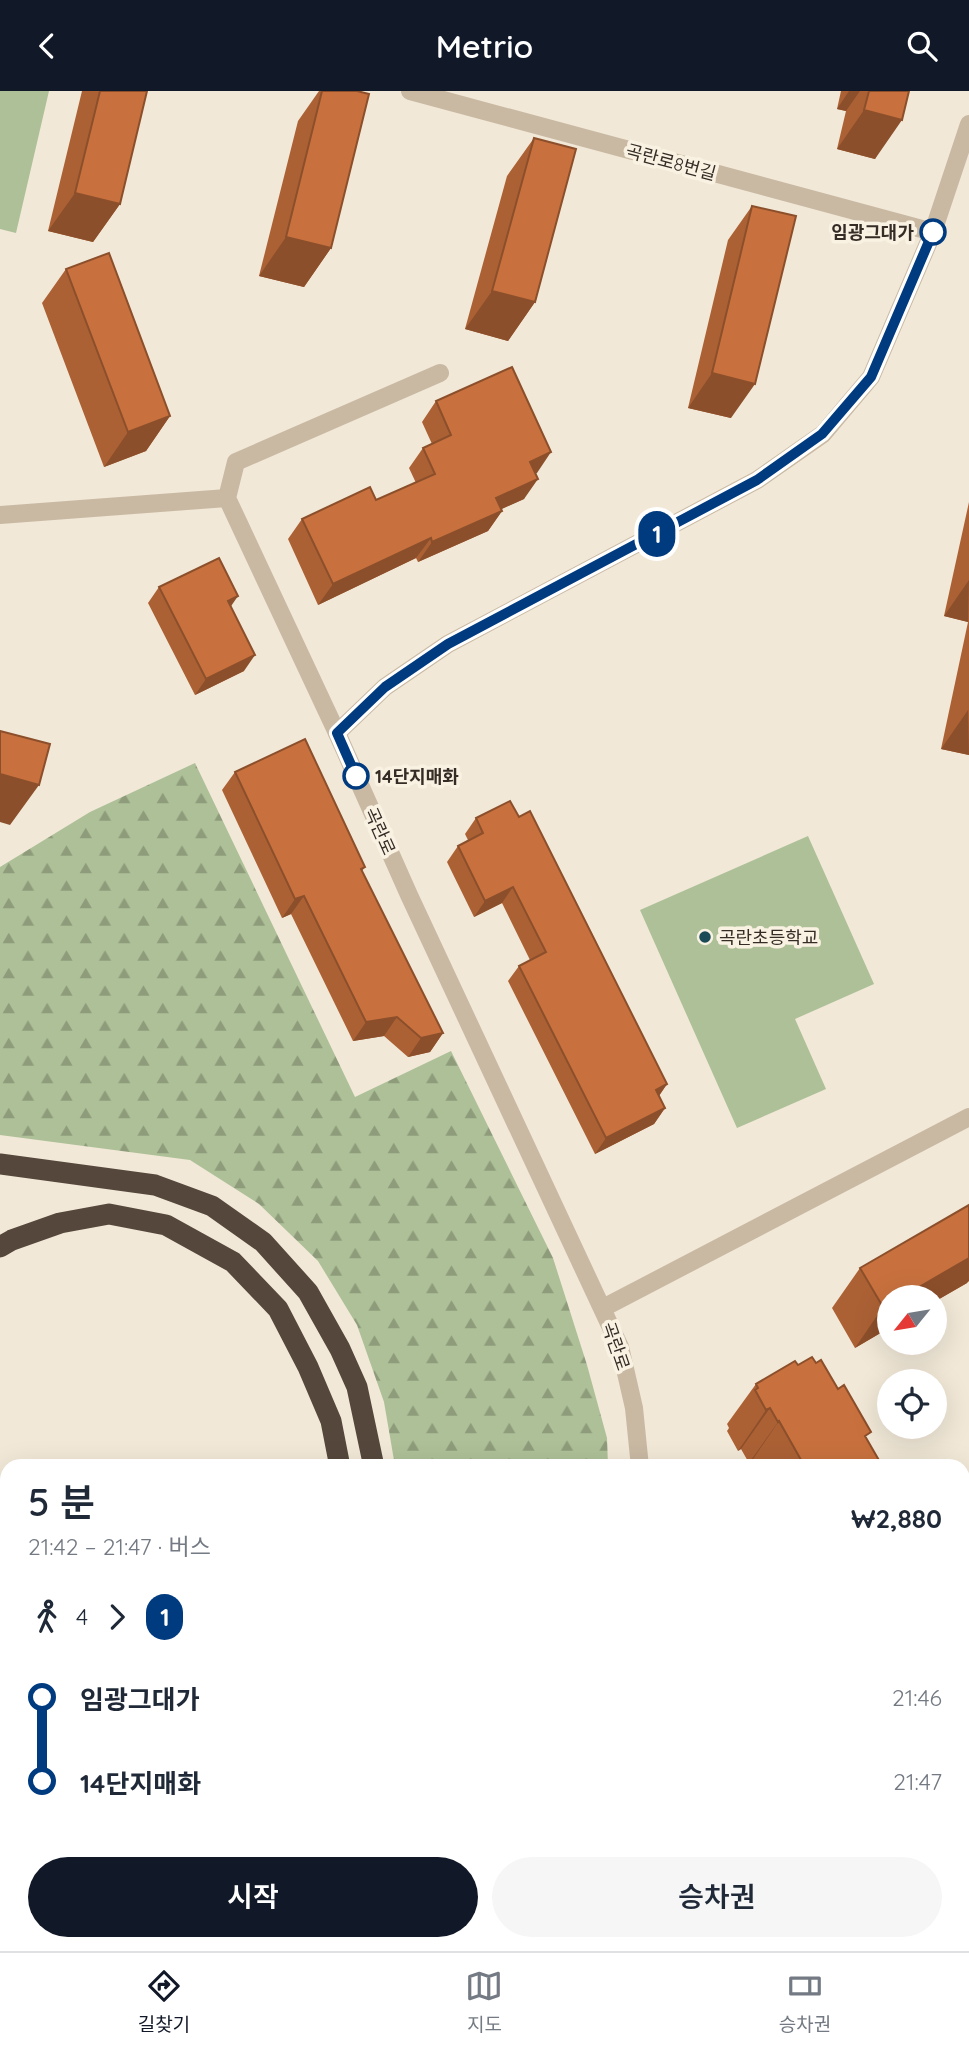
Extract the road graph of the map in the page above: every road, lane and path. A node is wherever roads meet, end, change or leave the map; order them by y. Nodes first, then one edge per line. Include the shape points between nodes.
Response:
1 (410, 91) edge
2 (969, 124) edge
3 (933, 232) junction
4 (440, 373) dead end
5 (228, 499) junction
6 (0, 515) edge
7 (337, 733) junction
8 (969, 1117) edge
9 (0, 1164) edge
10 (0, 1247) edge
11 (603, 1308) junction
12 (338, 1459) edge
13 (372, 1459) edge
14 (639, 1459) edge

1 - 3 street, 곡란로8번길
2 - 3 street
3 - 7 street via 871,377 822,434 757,480 448,644 385,687
4 - 5 street via 236,461
5 - 6 street
5 - 7 street, 곡란로
7 - 11 street, 곡란로
8 - 11 street
9 - 13 highway via 155,1185 212,1206 263,1242 308,1292 340,1349 357,1387
10 - 12 highway via 60,1223 109,1214 166,1225 233,1262 278,1309 331,1421
11 - 14 street, 곡란로 via 620,1347

